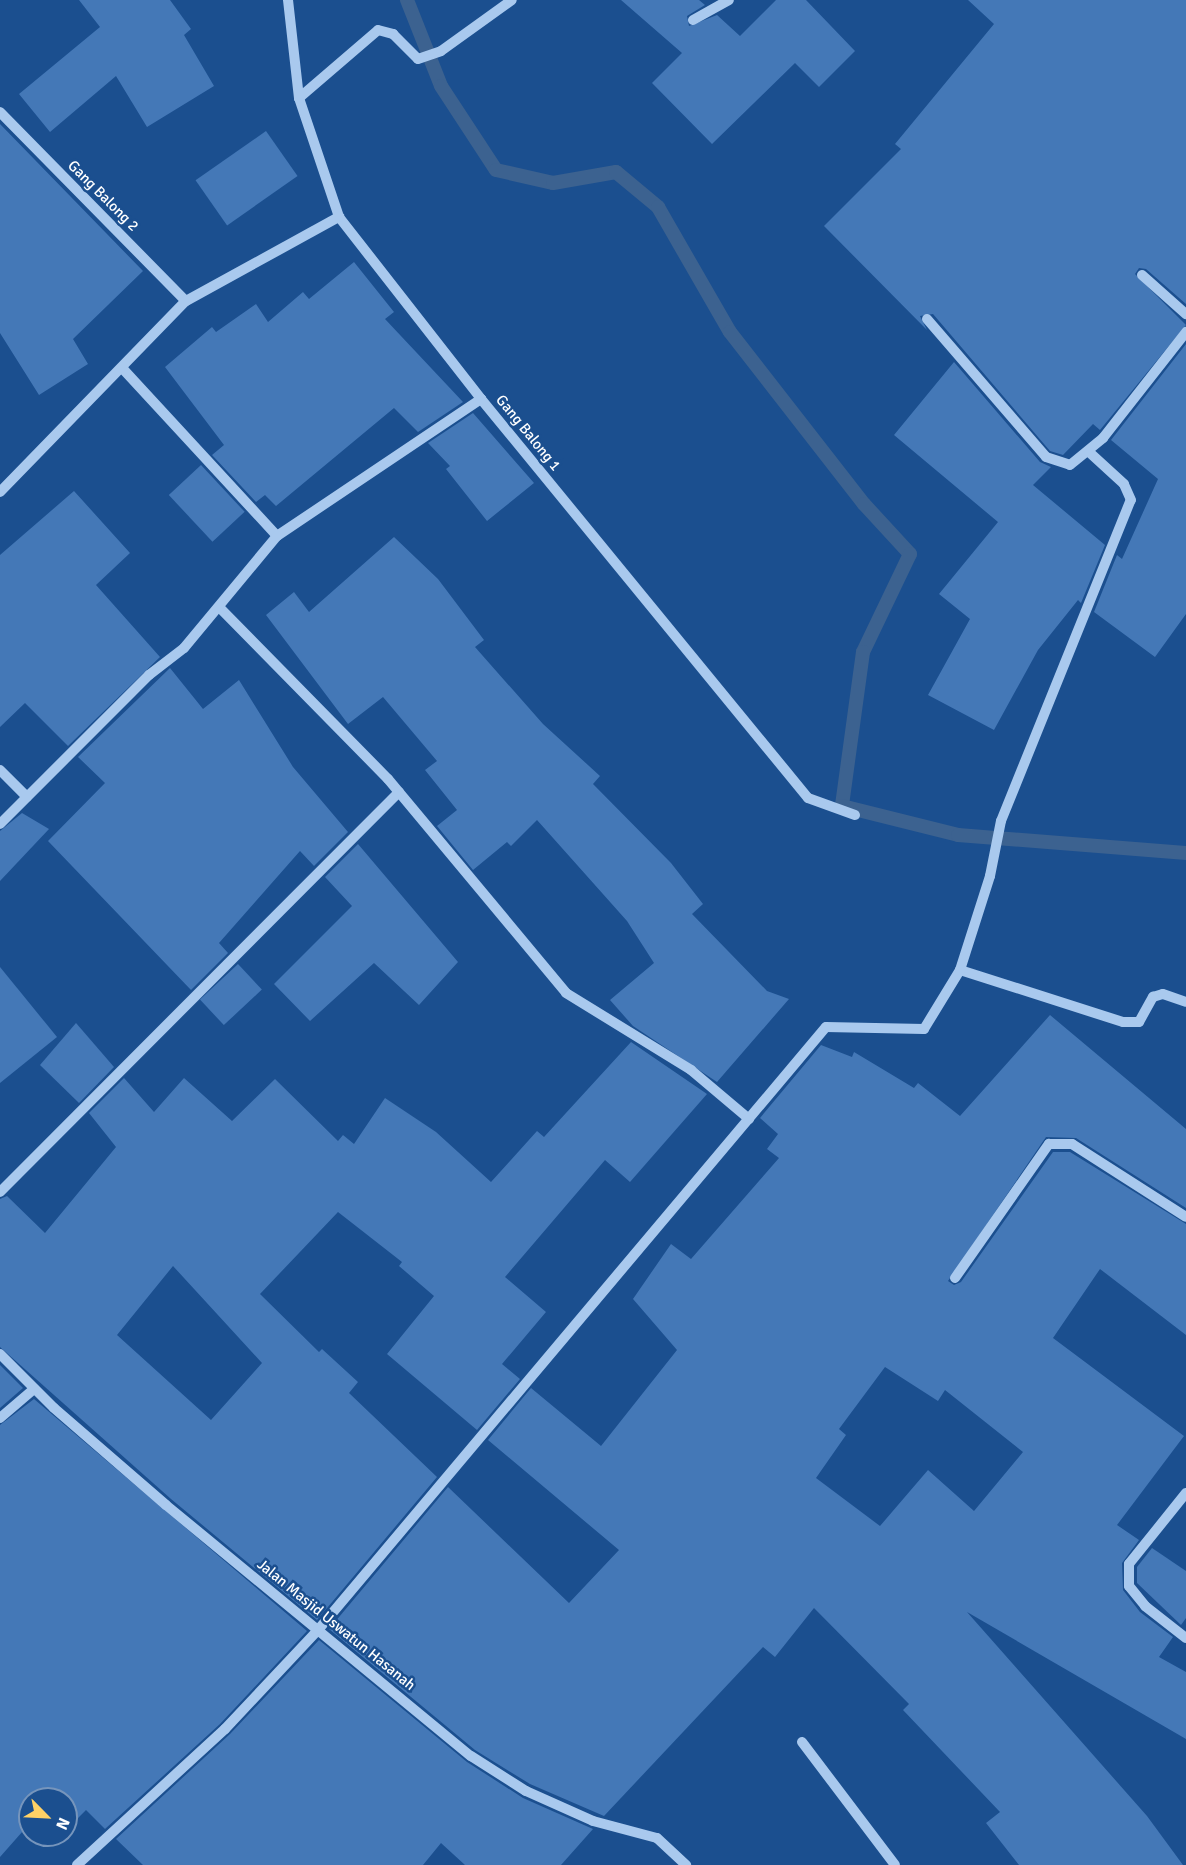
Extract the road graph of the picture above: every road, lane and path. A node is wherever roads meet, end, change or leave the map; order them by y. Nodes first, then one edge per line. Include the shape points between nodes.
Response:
1 (288, 0) edge
2 (512, 0) edge
3 (729, 0) edge
4 (693, 20) dead end
5 (299, 98) junction
6 (0, 112) edge
7 (339, 217) junction
8 (1142, 275) dead end
9 (186, 301) junction
10 (1186, 314) edge
11 (927, 319) dead end
12 (1186, 332) edge
13 (123, 369) junction
14 (481, 399) junction
15 (1089, 452) junction
16 (0, 492) edge
17 (277, 536) junction
18 (219, 607) junction
19 (0, 770) edge
20 (399, 792) junction
21 (27, 797) junction
22 (855, 815) dead end
23 (0, 824) edge
24 (960, 970) junction
25 (1186, 1002) edge
26 (749, 1119) junction
27 (0, 1192) edge
28 (1186, 1217) edge
29 (955, 1278) dead end
30 (0, 1354) edge
31 (34, 1389) junction
32 (0, 1418) edge
33 (1186, 1493) edge
34 (318, 1630) junction
35 (1186, 1638) edge
36 (802, 1742) dead end
37 (77, 1865) edge
38 (686, 1865) edge
39 (895, 1865) edge

1 - 5 street, Gang Balong 1
2 - 5 street via 441,51 418,59 393,34 378,30
3 - 4 street
5 - 7 street, Gang Balong 1
6 - 9 street, Gang Balong 2
7 - 9 street
7 - 14 street, Gang Balong 1
8 - 10 street
9 - 13 street
11 - 15 street via 1046,457 1070,465
12 - 15 street
13 - 16 street
13 - 17 street
14 - 17 street
14 - 22 street, Gang Balong 1 via 808,798
15 - 24 street via 1124,484 1131,500 1001,821 994,861
17 - 18 street
18 - 20 street
18 - 21 street via 184,648 149,675
19 - 21 street
20 - 26 street via 566,993 691,1070
20 - 27 street
21 - 23 street
24 - 25 street via 1123,1022 1138,1022 1153,997 1162,994
24 - 26 street via 924,1029 826,1026
26 - 34 street
28 - 29 street via 1072,1144 1049,1144
30 - 31 street, Jalan Masjid Uswatun Hasanah
31 - 32 street
31 - 34 street, Jalan Masjid Uswatun Hasanah
33 - 35 street via 1129,1564 1129,1586 1145,1606
34 - 37 street via 225,1729
34 - 38 street, Jalan Masjid Uswatun Hasanah via 502,1777 593,1821 657,1838
36 - 39 street

